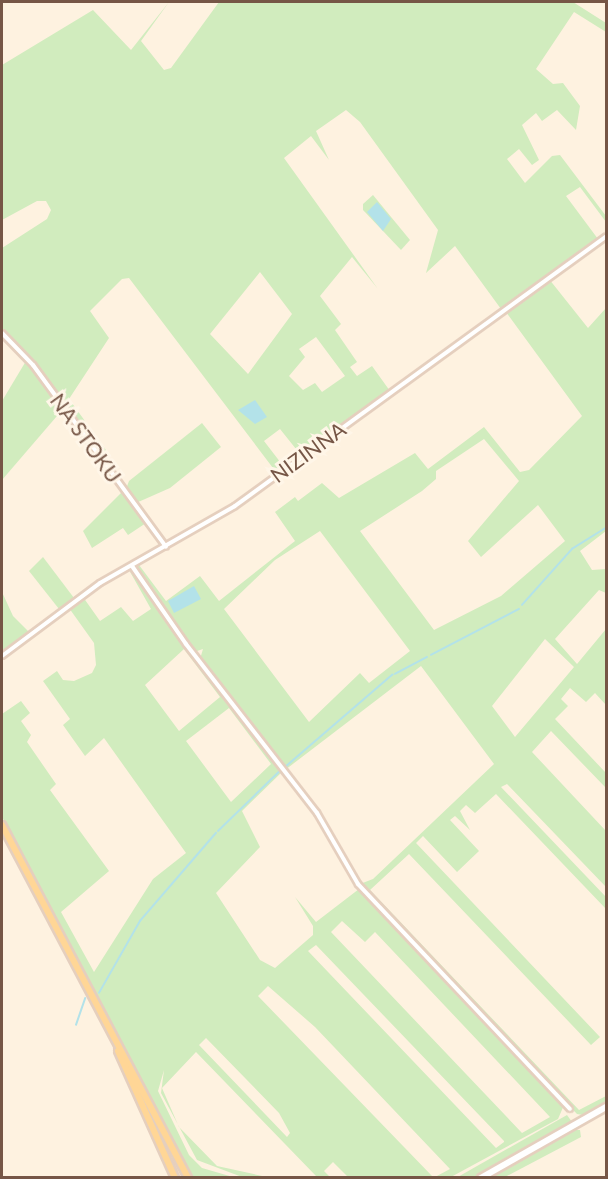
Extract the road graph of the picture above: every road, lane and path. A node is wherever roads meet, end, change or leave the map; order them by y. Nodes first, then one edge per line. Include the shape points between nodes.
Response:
1 (606, 236) edge
2 (2, 333) edge
3 (166, 547) junction
4 (132, 566) junction
5 (2, 656) edge
6 (2, 825) edge
7 (113, 1036) junction
8 (606, 1107) edge
9 (570, 1109) dead end
10 (175, 1178) edge
11 (188, 1178) edge
12 (481, 1178) edge

1 - 3 street, NIZINNA via 235,506
2 - 3 street, NA STOKU via 38,371
3 - 4 street, NIZINNA
4 - 5 street, NIZINNA via 74,601
4 - 9 street via 191,651 317,813 358,884
6 - 7 main road
7 - 10 main road
7 - 11 main road
8 - 12 main road

